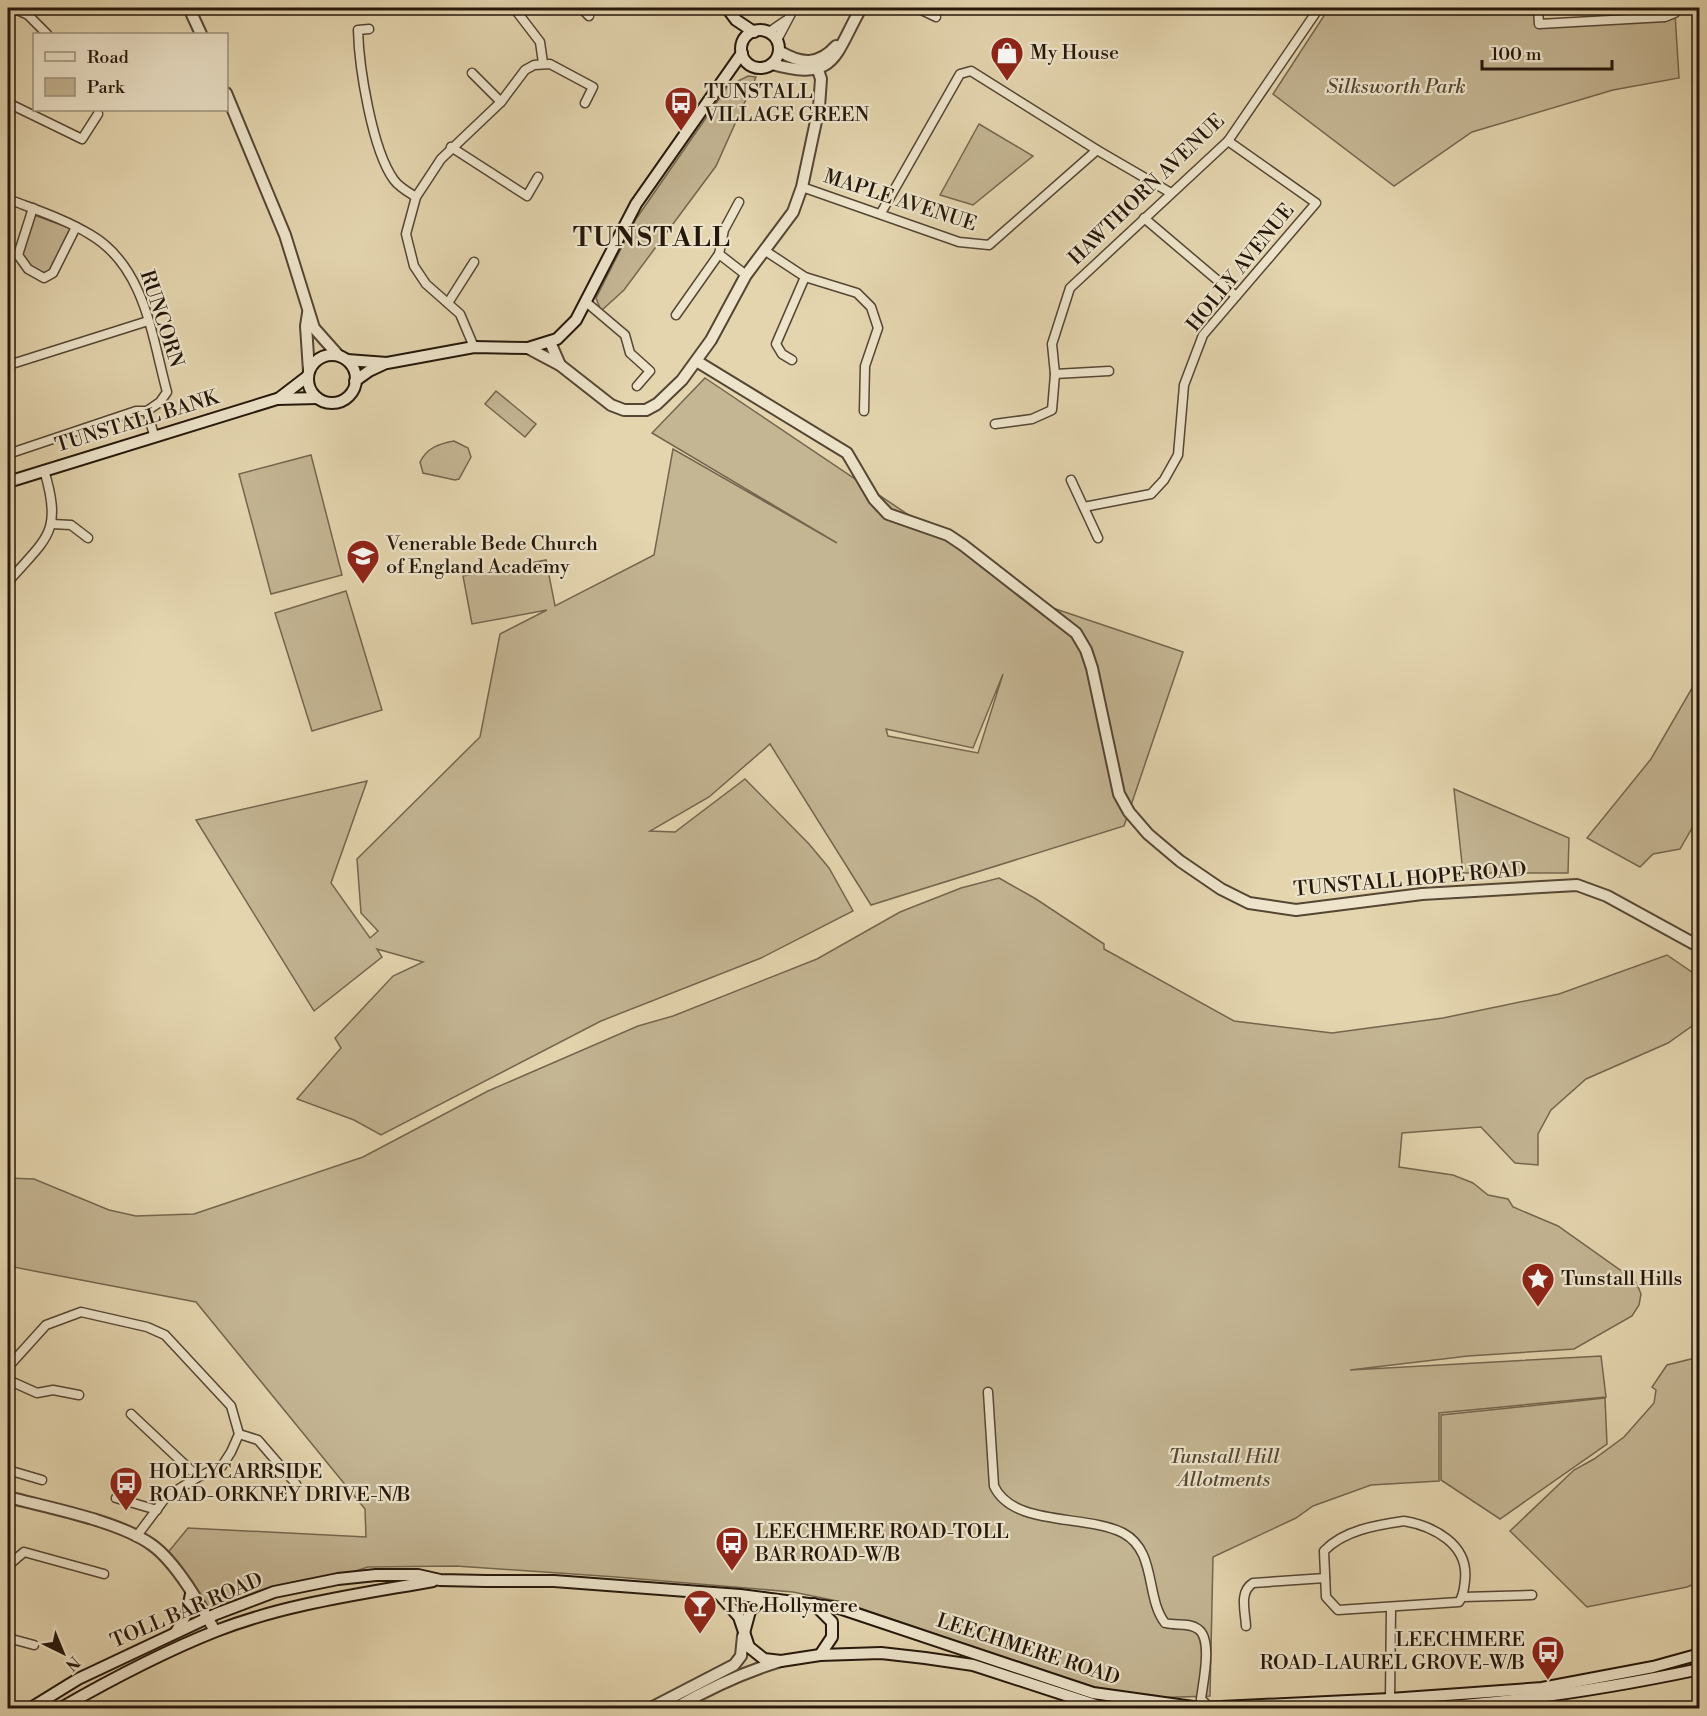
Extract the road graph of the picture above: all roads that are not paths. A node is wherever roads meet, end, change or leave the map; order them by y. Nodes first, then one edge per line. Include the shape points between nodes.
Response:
1 (13, 8) edge
2 (189, 8) edge
3 (514, 8) edge
4 (581, 8) edge
5 (727, 8) edge
6 (794, 8) edge
7 (861, 8) edge
8 (917, 8) edge
9 (1319, 8) edge
10 (1538, 8) edge
11 (1677, 8) edge
12 (589, 16) dead end
13 (936, 17) dead end
14 (736, 20) junction
15 (369, 29) dead end
16 (754, 32) junction
17 (44, 33) edge
18 (201, 33) edge
19 (775, 41) junction
20 (743, 48) junction
21 (543, 63) junction
22 (772, 64) junction
23 (817, 65) junction
24 (752, 66) junction
25 (730, 73) junction
26 (472, 74) dead end
27 (228, 98) edge
28 (501, 102) junction
29 (8, 103) edge
30 (585, 103) dead end
31 (98, 114) dead end
32 (1228, 141) junction
33 (451, 147) junction
34 (1097, 150) junction
35 (538, 177) dead end
36 (802, 187) junction
37 (1171, 193) junction
38 (416, 197) junction
39 (8, 199) edge
40 (739, 202) dead end
41 (33, 208) junction
42 (881, 213) junction
43 (1144, 218) junction
44 (76, 227) junction
45 (764, 250) junction
46 (719, 254) junction
47 (474, 262) dead end
48 (746, 275) junction
49 (805, 277) junction
50 (1236, 296) junction
51 (586, 302) junction
52 (448, 303) junction
53 (308, 313) junction
54 (676, 315) dead end
55 (148, 321) junction
56 (550, 342) junction
57 (474, 347) junction
58 (528, 348) junction
59 (342, 358) junction
60 (8, 360) edge
61 (792, 360) dead end
62 (698, 362) junction
63 (387, 363) junction
64 (560, 365) junction
65 (1109, 371) dead end
66 (309, 373) junction
67 (1055, 374) junction
68 (356, 381) junction
69 (637, 386) dead end
70 (317, 398) junction
71 (277, 399) junction
72 (147, 411) junction
73 (864, 411) dead end
74 (995, 424) dead end
75 (154, 435) junction
76 (8, 453) edge
77 (44, 470) junction
78 (1071, 480) dead end
79 (8, 482) edge
80 (1084, 507) junction
81 (52, 524) junction
82 (88, 538) dead end
83 (1098, 538) dead end
84 (8, 582) edge
85 (1700, 947) edge
86 (8, 1367) edge
87 (8, 1380) edge
88 (988, 1392) dead end
89 (79, 1395) dead end
90 (131, 1414) dead end
91 (239, 1434) junction
92 (8, 1470) edge
93 (198, 1477) junction
94 (42, 1480) dead end
95 (290, 1495) dead end
96 (8, 1497) edge
97 (116, 1498) dead end
98 (157, 1509) junction
99 (136, 1537) junction
100 (9, 1560) edge
101 (104, 1574) dead end
102 (8, 1577) edge
103 (1325, 1578) junction
104 (440, 1580) junction
105 (191, 1594) junction
106 (719, 1594) junction
107 (740, 1595) joint
108 (1532, 1595) dead end
109 (1463, 1597) junction
110 (763, 1598) junction
111 (814, 1604) junction
112 (1391, 1608) junction
113 (207, 1618) junction
114 (1246, 1626) dead end
115 (214, 1632) junction
116 (175, 1633) junction
117 (743, 1636) junction
118 (8, 1638) edge
119 (34, 1645) dead end
120 (1700, 1654) edge
121 (820, 1655) junction
122 (781, 1661) junction
123 (1700, 1669) edge
124 (1093, 1693) junction
125 (1542, 1698) edge
126 (1391, 1704) edge
127 (1090, 1707) edge
128 (31, 1708) edge
129 (61, 1708) edge
130 (651, 1708) edge
131 (675, 1708) edge
132 (1105, 1708) edge
133 (1209, 1708) edge
134 (1414, 1708) edge

1 - 17 street via 28,15
2 - 18 main road
3 - 21 street via 540,42
4 - 12 street
5 - 14 main road
6 - 19 street
7 - 23 main road via 831,61
8 - 13 street
9 - 32 street, HAWTHORN AVENUE
10 - 11 street via 1539,24 1665,17
14 - 16 main road
14 - 20 main road
15 - 38 street via 358,30 358,50 374,130 389,172 398,185
16 - 19 main road
16 - 20 main road
19 - 22 main road
19 - 23 main road via 803,62
20 - 24 main road
20 - 25 main road
21 - 28 street via 525,70
21 - 30 street via 593,87
22 - 23 main road via 805,72
22 - 24 main road
23 - 36 main road via 822,88
24 - 25 main road
25 - 51 main road via 636,204
26 - 28 street
27 - 53 main road via 285,235
28 - 33 street
29 - 31 street via 82,139
32 - 37 street, HAWTHORN AVENUE
32 - 50 street, HOLLY AVENUE via 1316,203
33 - 35 street via 527,196
33 - 38 street
34 - 37 street
34 - 42 street, MAPLE AVENUE via 988,245 959,242
34 - 42 street via 971,71 960,74
36 - 42 street, MAPLE AVENUE
36 - 45 main road via 789,222
37 - 43 street, HAWTHORN AVENUE
38 - 52 street via 406,234 409,252 419,276
39 - 41 street, RUNCORN
40 - 46 street via 724,230
41 - 44 street, RUNCORN
41 - 44 street via 18,255 28,269 44,278 53,273
43 - 50 street
43 - 67 street, HAWTHORN AVENUE via 1070,288 1052,344
44 - 55 street, RUNCORN via 93,236 126,267 137,286
45 - 48 main road
45 - 49 street
46 - 48 street
46 - 54 street
47 - 52 street
48 - 62 main road
49 - 61 street via 776,344
49 - 73 street via 856,293 871,307 878,328 865,366
50 - 80 street, HOLLY AVENUE via 1203,335 1184,385 1178,455 1164,480 1151,494
51 - 56 main road via 570,328
51 - 69 street via 625,335 630,353 651,371
52 - 57 street via 466,324
53 - 59 main road via 321,339
53 - 66 main road
55 - 60 street via 15,363
55 - 72 street, RUNCORN via 167,392
56 - 58 main road
56 - 64 main road
57 - 58 main road
57 - 63 main road
58 - 64 main road
59 - 63 main road
59 - 66 main road via 325,356 316,361
59 - 68 main road via 355,372
62 - 64 main road via 657,404 636,411 611,405
62 - 85 main road, TUNSTALL HOPE ROAD via 847,453 873,499 888,514 948,535 1076,633 1092,668 1119,794 1129,812 1180,861 1221,889 1249,903 1296,910 1444,893 1577,885
63 - 68 main road
65 - 67 street
66 - 70 main road via 309,384
66 - 71 main road, TUNSTALL BANK
67 - 74 street via 1052,410 1032,419
68 - 70 main road via 346,398 335,402
70 - 71 main road, TUNSTALL BANK
71 - 75 main road, TUNSTALL BANK
72 - 75 street
72 - 76 street via 136,411
75 - 77 main road, TUNSTALL BANK
77 - 79 main road, TUNSTALL BANK
77 - 81 street via 52,498
78 - 80 street
80 - 83 street
81 - 82 street via 71,525
81 - 84 street via 45,543
86 - 91 street via 46,1325 70,1314 81,1312 147,1327 165,1335 231,1406
87 - 89 street via 37,1393 53,1390
88 - 133 street via 994,1486 998,1495 1017,1509 1089,1522 1127,1535 1148,1568 1158,1614 1165,1623 1199,1629 1207,1642 1201,1699
90 - 93 street
91 - 93 street via 222,1466
91 - 95 street via 258,1440 296,1484
92 - 94 street
93 - 98 street via 166,1497
96 - 99 main road via 101,1522
97 - 98 street
98 - 99 street
99 - 105 main road via 165,1556
100 - 101 street via 24,1551
100 - 102 street
103 - 109 street via 1324,1551 1332,1542 1377,1525 1404,1521 1426,1524 1454,1544 1466,1573
103 - 112 street via 1326,1597 1338,1610
103 - 114 street via 1254,1583 1246,1587
104 - 106 main road, TOLL BAR ROAD via 554,1581
104 - 113 main road, TOLL BAR ROAD via 418,1575 338,1579 274,1592
104 - 115 main road, TOLL BAR ROAD via 331,1600
105 - 113 main road
105 - 116 main road via 187,1613
106 - 107 main road, TOLL BAR ROAD
106 - 117 main road via 739,1617
107 - 110 main road, LEECHMERE ROAD
108 - 109 street
109 - 112 street via 1459,1602
110 - 111 main road, LEECHMERE ROAD
110 - 117 main road via 750,1611
111 - 121 main road via 832,1623 832,1636
111 - 124 main road, LEECHMERE ROAD via 910,1630
112 - 126 street
113 - 115 main road
113 - 116 main road, TOLL BAR ROAD
115 - 129 main road, TOLL BAR ROAD
116 - 128 main road, TOLL BAR ROAD via 78,1679
117 - 122 main road via 764,1659
117 - 130 main road via 741,1656 734,1665
118 - 119 street
120 - 125 main road, LEECHMERE ROAD
121 - 122 main road, LEECHMERE ROAD
121 - 127 main road, LEECHMERE ROAD via 881,1653 973,1665
122 - 131 main road, LEECHMERE ROAD via 755,1668
123 - 125 main road, LEECHMERE ROAD
124 - 127 main road
124 - 133 main road, LEECHMERE ROAD
125 - 126 main road, LEECHMERE ROAD
125 - 134 main road, LEECHMERE ROAD via 1494,1705
126 - 133 main road, LEECHMERE ROAD
127 - 132 main road, LEECHMERE ROAD

